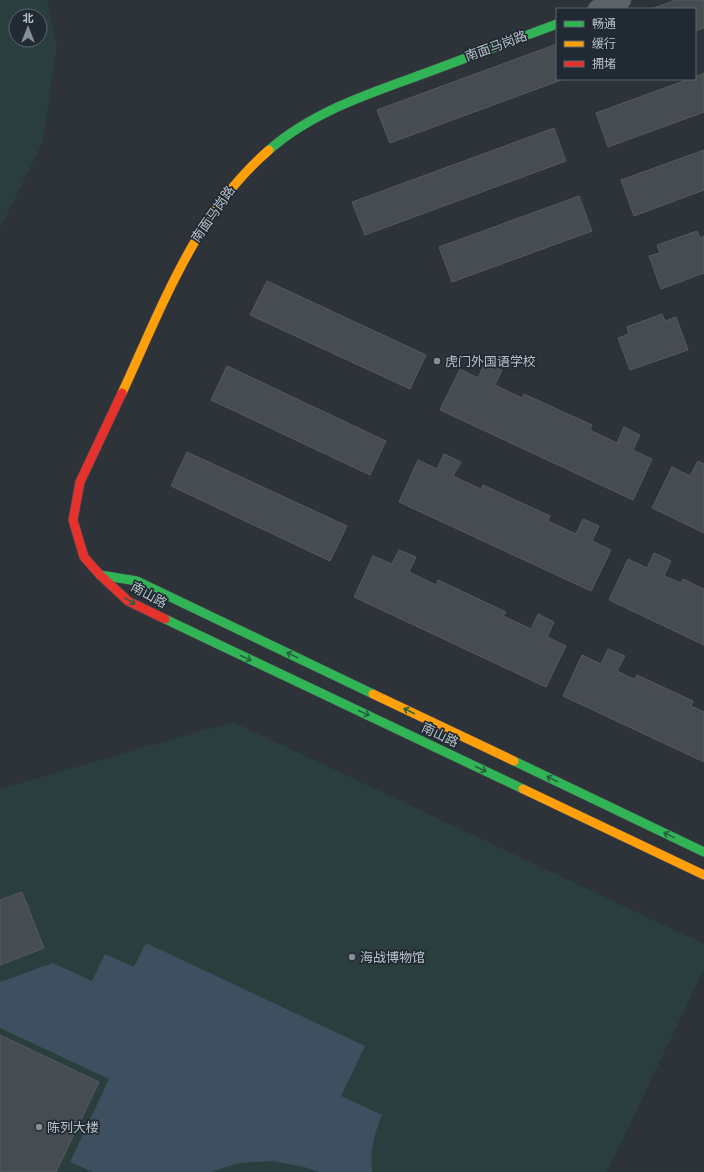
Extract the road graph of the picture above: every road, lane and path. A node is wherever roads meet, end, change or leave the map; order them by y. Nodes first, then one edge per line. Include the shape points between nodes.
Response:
1 (622, 0) edge
2 (600, 8) edge
3 (556, 24) edge
4 (100, 575) junction
5 (704, 852) edge
6 (704, 875) edge

1 - 2 street
3 - 4 street, 南面马岗路 via 365,95 332,110 277,143 234,184 197,236 178,272 80,482 73,520 84,557
5 -> 4 street, 南山路 via 137,581
4 -> 6 street, 南山路 via 128,601

